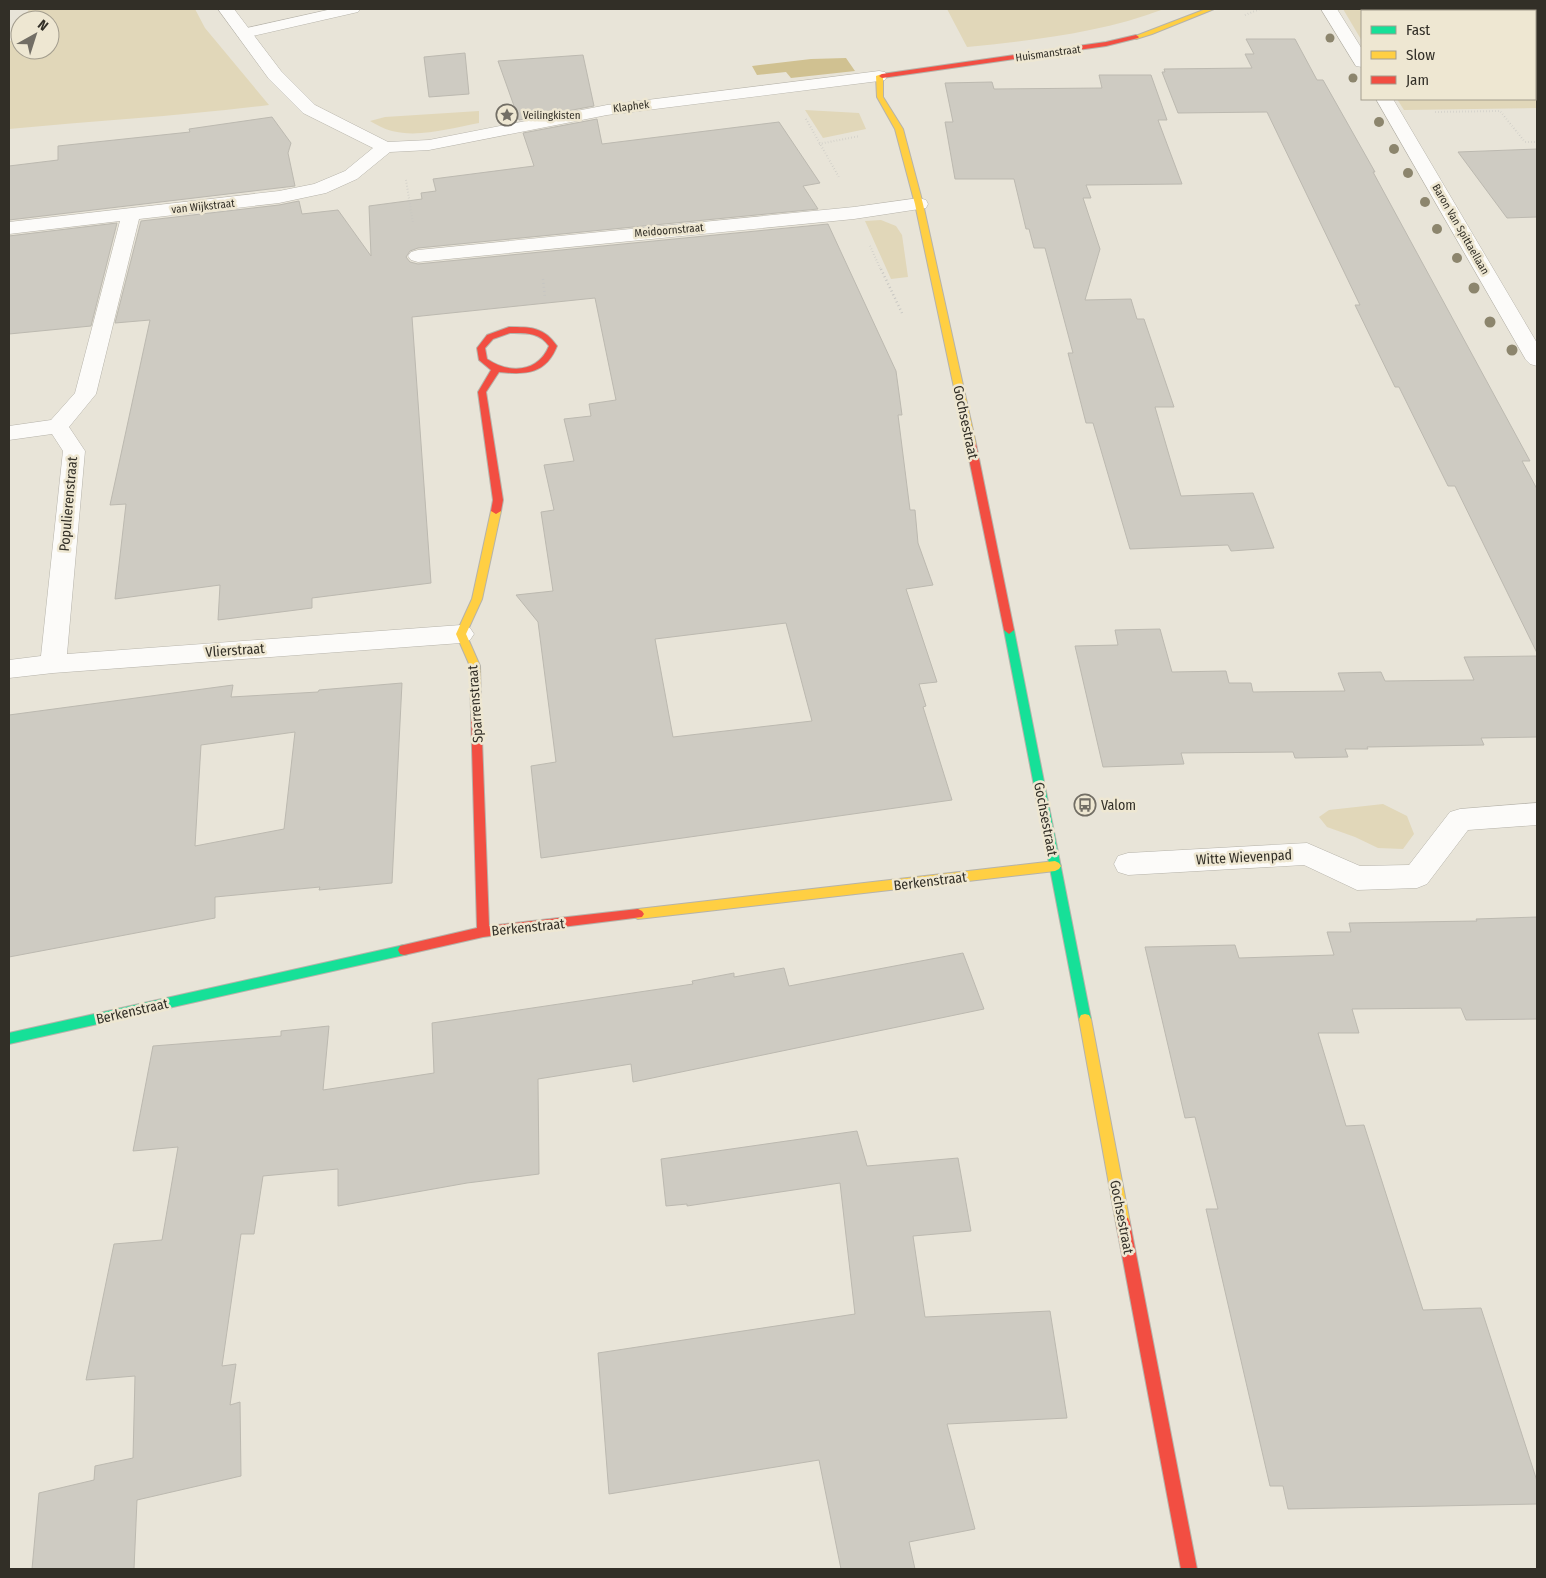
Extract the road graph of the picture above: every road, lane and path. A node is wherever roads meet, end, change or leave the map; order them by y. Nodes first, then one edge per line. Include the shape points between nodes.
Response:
1 (226, 9) edge
2 (352, 9) edge
3 (1211, 9) edge
4 (1329, 9) edge
5 (244, 33) junction
6 (1361, 60) edge
7 (879, 76) junction
8 (1388, 106) edge
9 (1537, 142) edge
10 (385, 147) junction
11 (406, 180) dead end
12 (919, 204) junction
13 (130, 214) junction
14 (9, 228) edge
15 (538, 243) junction
16 (418, 256) joint
17 (546, 336) junction
18 (1537, 360) edge
19 (496, 369) junction
20 (58, 426) junction
21 (9, 433) edge
22 (462, 634) junction
23 (53, 664) junction
24 (9, 669) edge
25 (1537, 814) edge
26 (1128, 864) dead end
27 (1055, 866) junction
28 (483, 932) junction
29 (9, 1039) edge
30 (1189, 1569) edge

1 - 5 street
2 - 5 street
3 - 7 street, Huismanstraat via 1150,33 1106,44
4 - 6 street
5 - 10 street via 275,74 309,109
7 - 10 street, Klaphek via 607,110 429,146
7 - 12 street, Gochsestraat via 880,97 898,129
8 - 9 path via 1500,112 1525,142
8 - 18 street, Baron Van Spittaellaan
10 - 13 street, van Wijkstraat via 351,175 319,189 279,197
11 - 16 path
12 - 15 street, Meidoornstraat
12 - 27 street, Gochsestraat via 953,357
13 - 14 street, van Wijkstraat
13 - 20 street via 85,394
15 - 16 street, Meidoornstraat
15 - 17 path
17 - 19 street via 553,346 550,358 536,367 516,372
17 - 19 street via 529,330 509,330 490,337 481,348 483,360
19 - 22 street via 482,392 498,500 477,599
20 - 21 street
20 - 23 street, Populierenstraat via 74,451
22 - 23 street, Vlierstraat
22 - 28 street, Sparrenstraat via 475,666
23 - 24 street, Vlierstraat
25 - 26 street, Witte Wievenpad via 1460,820 1418,876 1357,878 1307,854
27 - 28 street, Berkenstraat
27 - 30 street, Gochsestraat
28 - 29 street, Berkenstraat

